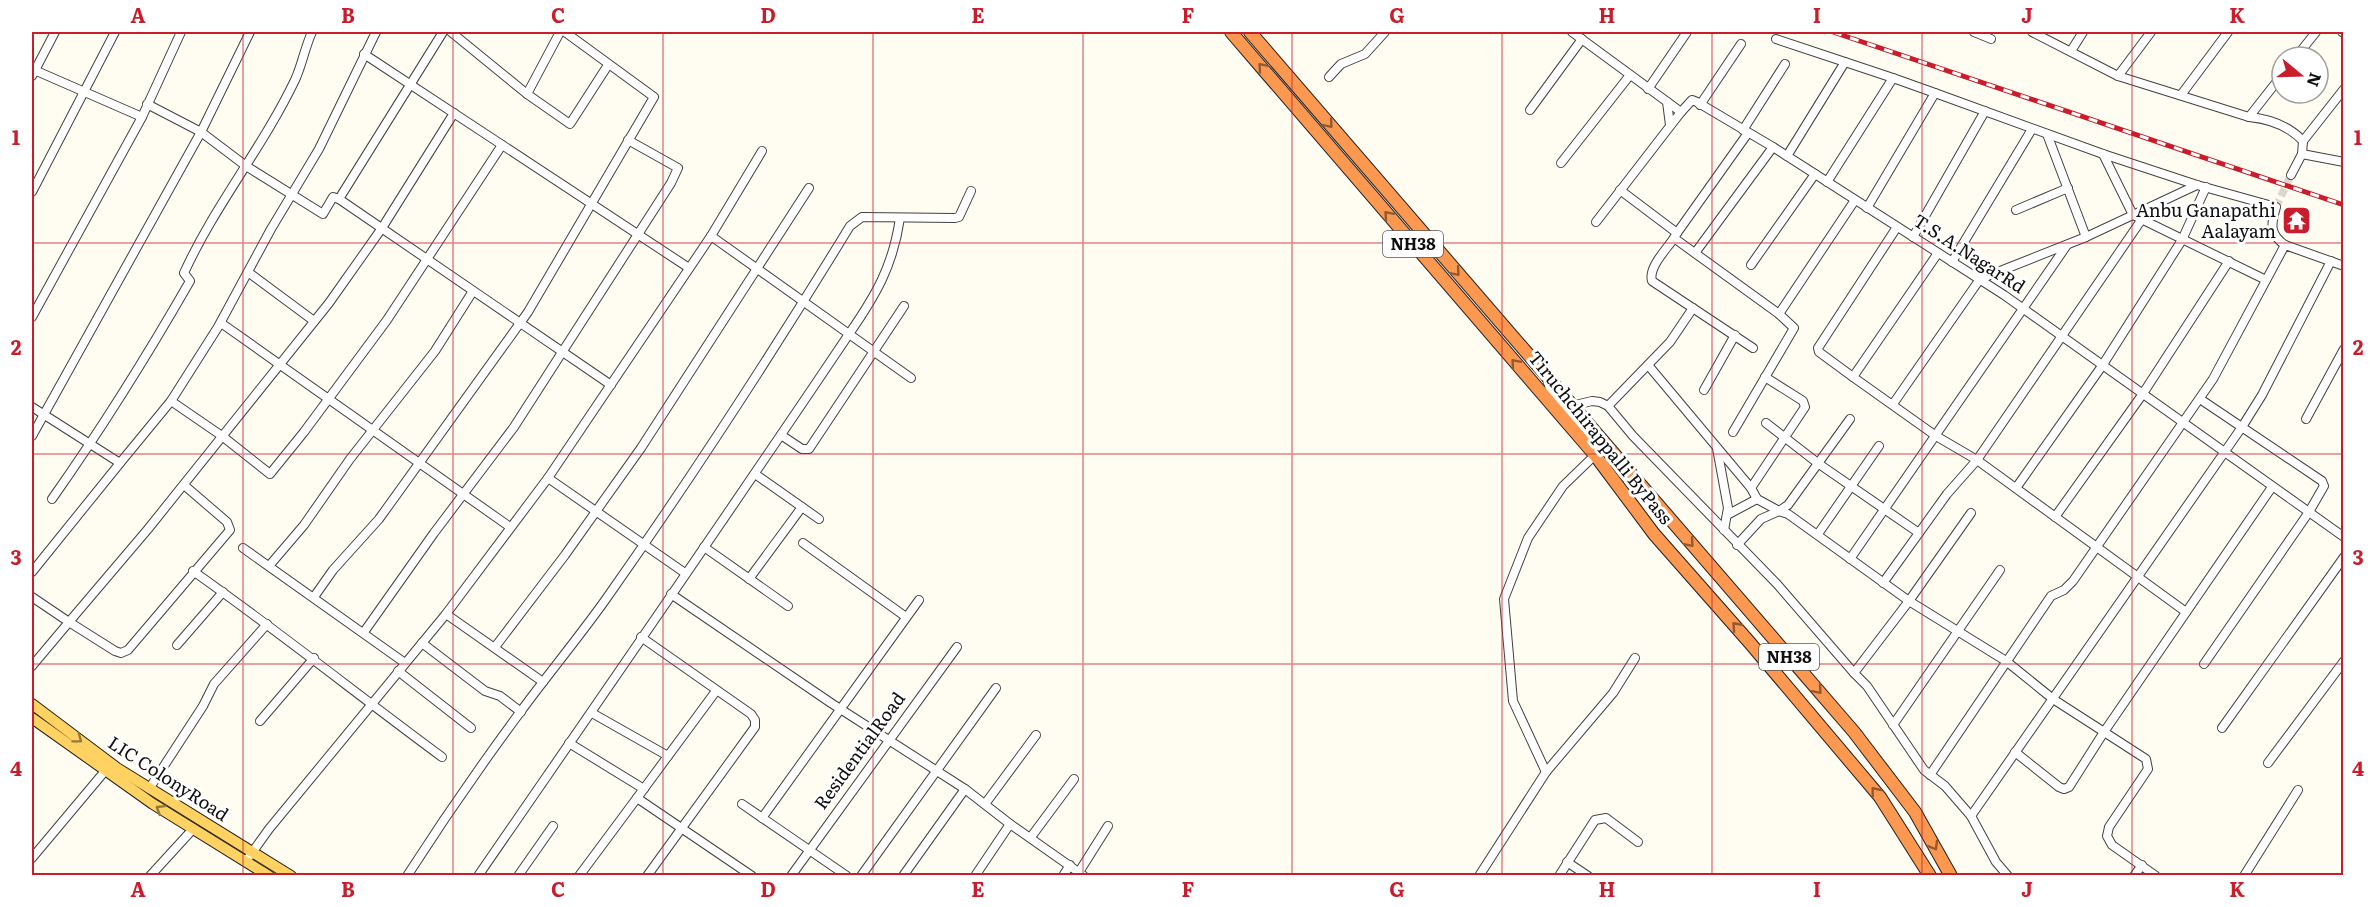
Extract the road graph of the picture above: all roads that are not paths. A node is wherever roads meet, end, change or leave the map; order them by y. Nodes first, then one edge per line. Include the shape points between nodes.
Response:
1 (55, 32) edge
2 (115, 32) edge
3 (181, 32) edge
4 (250, 32) edge
5 (312, 32) edge
6 (376, 32) edge
7 (443, 32) edge
8 (451, 32) edge
9 (563, 32) edge
10 (1231, 32) edge
11 (1250, 32) edge
12 (1385, 32) edge
13 (1572, 32) edge
14 (1687, 32) edge
15 (1974, 32) edge
16 (2032, 32) edge
17 (2083, 32) edge
18 (2151, 32) edge
19 (2228, 32) edge
20 (2316, 32) edge
21 (1582, 39) junction
22 (1776, 39) dead end
23 (1991, 39) dead end
24 (1741, 44) dead end
25 (2306, 45) edge
26 (2071, 51) junction
27 (364, 54) junction
28 (1845, 62) junction
29 (1785, 64) dead end
30 (608, 65) junction
31 (33, 72) edge
32 (1630, 75) junction
33 (2118, 76) junction
34 (1329, 77) dead end
35 (1893, 78) junction
36 (410, 84) junction
37 (2343, 88) edge
38 (1648, 89) junction
39 (2270, 90) edge
40 (84, 92) junction
41 (1935, 93) junction
42 (527, 94) junction
43 (2181, 95) junction
44 (1667, 102) junction
45 (147, 104) junction
46 (1700, 105) junction
47 (1530, 110) dead end
48 (1985, 111) junction
49 (1681, 112) junction
50 (454, 113) junction
51 (142, 117) junction
52 (2249, 117) junction
53 (1670, 125) junction
54 (2032, 129) junction
55 (1746, 131) junction
56 (201, 132) junction
57 (2047, 134) junction
58 (628, 140) junction
59 (2303, 141) junction
60 (502, 145) junction
61 (1773, 147) junction
62 (762, 151) dead end
63 (2103, 154) junction
64 (2302, 154) junction
65 (1787, 156) junction
66 (2343, 162) edge
67 (1561, 163) dead end
68 (246, 166) junction
69 (1815, 174) junction
70 (2291, 175) tunnel mouth
71 (1827, 182) junction
72 (2197, 185) junction
73 (2206, 187) junction
74 (809, 188) dead end
75 (2068, 188) junction
76 (1620, 190) junction
77 (971, 191) dead end
78 (32, 192) edge
79 (292, 194) junction
80 (339, 199) junction
81 (1855, 200) junction
82 (592, 204) junction
83 (1867, 208) junction
84 (2016, 210) dead end
85 (2138, 217) junction
86 (900, 218) junction
87 (1596, 222) dead end
88 (1897, 227) junction
89 (382, 228) junction
90 (639, 235) junction
91 (1676, 235) junction
92 (711, 236) junction
93 (1913, 237) junction
94 (2086, 237) junction
95 (2182, 240) junction
96 (2068, 245) junction
97 (2285, 245) junction
98 (1695, 253) junction
99 (1938, 253) junction
100 (427, 259) junction
101 (2229, 261) junction
102 (2331, 261) junction
103 (1952, 262) junction
104 (1751, 265) dead end
105 (2343, 266) edge
106 (689, 268) junction
107 (758, 270) junction
108 (248, 272) junction
109 (1980, 279) junction
110 (2266, 280) junction
111 (473, 291) junction
112 (803, 302) junction
113 (904, 306) dead end
114 (1693, 308) junction
115 (2023, 309) junction
116 (1779, 314) junction
117 (32, 316) edge
118 (314, 321) junction
119 (520, 322) junction
120 (221, 323) junction
121 (849, 334) junction
122 (1735, 335) junction
123 (2062, 337) junction
124 (1753, 348) dead end
125 (2343, 349) edge
126 (874, 351) junction
127 (564, 353) junction
128 (280, 364) junction
129 (1648, 365) junction
130 (2102, 366) junction
131 (1765, 377) junction
132 (1852, 377) junction
133 (911, 378) dead end
134 (1547, 378) junction
135 (611, 385) junction
136 (1704, 390) dead end
137 (2142, 395) junction
138 (329, 399) junction
139 (2200, 399) junction
140 (171, 401) junction
141 (1893, 404) junction
142 (1571, 406) junction
143 (1608, 406) junction
144 (32, 407) edge
145 (44, 415) junction
146 (1850, 418) dead end
147 (2306, 419) dead end
148 (1766, 423) dead end
149 (2183, 424) junction
150 (2242, 427) junction
151 (373, 430) junction
152 (1733, 432) dead end
153 (781, 435) junction
154 (32, 436) edge
155 (222, 436) junction
156 (1936, 436) junction
157 (1786, 437) junction
158 (90, 444) junction
159 (1879, 446) dead end
160 (1717, 447) junction
161 (1610, 451) junction
162 (2224, 453) junction
163 (1594, 455) junction
164 (1977, 460) junction
165 (120, 463) junction
166 (419, 463) junction
167 (1819, 464) junction
168 (755, 474) junction
169 (548, 478) junction
170 (184, 484) junction
171 (1852, 486) junction
172 (2272, 487) junction
173 (1751, 488) junction
174 (2016, 488) junction
175 (464, 494) junction
176 (52, 499) dead end
177 (1757, 499) junction
178 (802, 507) junction
179 (1885, 508) junction
180 (596, 511) junction
181 (1779, 511) junction
182 (2309, 512) junction
183 (1971, 513) dead end
184 (1727, 515) junction
185 (2055, 517) junction
186 (819, 519) dead end
187 (2343, 525) edge
188 (510, 527) junction
189 (1724, 530) junction
190 (1919, 533) junction
191 (1654, 534) junction
192 (1818, 534) junction
193 (2340, 535) edge
194 (803, 543) dead end
195 (644, 544) junction
196 (1737, 545) junction
197 (2096, 546) junction
198 (243, 548) dead end
199 (704, 548) junction
200 (2343, 556) edge
201 (1850, 558) junction
202 (269, 567) junction
203 (2000, 570) dead end
204 (193, 571) junction
205 (32, 572) edge
206 (685, 573) junction
207 (2138, 577) junction
208 (749, 579) junction
209 (1883, 583) junction
210 (223, 592) junction
211 (671, 594) junction
212 (32, 597) edge
213 (314, 597) junction
214 (919, 600) dead end
215 (1909, 601) junction
216 (788, 606) dead end
217 (2186, 612) junction
218 (446, 614) junction
219 (906, 617) junction
220 (69, 622) junction
221 (267, 624) junction
222 (1958, 631) junction
223 (364, 632) junction
224 (641, 637) junction
225 (422, 643) junction
226 (177, 645) dead end
227 (495, 647) junction
228 (957, 647) dead end
229 (314, 658) junction
230 (1635, 658) dead end
231 (2006, 661) junction
232 (2343, 661) edge
233 (405, 663) junction
234 (2204, 664) dead end
235 (32, 666) edge
236 (398, 671) junction
237 (1854, 673) junction
238 (543, 682) junction
239 (996, 688) dead end
240 (716, 691) junction
241 (2053, 699) junction
242 (32, 704) edge
243 (371, 705) junction
244 (840, 709) junction
245 (520, 712) junction
246 (592, 713) junction
247 (32, 718) edge
248 (260, 721) dead end
249 (1893, 725) junction
250 (471, 728) dead end
251 (2222, 728) dead end
252 (2104, 732) junction
253 (1036, 735) dead end
254 (888, 740) junction
255 (569, 743) junction
256 (2015, 752) junction
257 (668, 756) junction
258 (442, 757) dead end
259 (2268, 763) dead end
260 (936, 771) junction
261 (111, 772) junction
262 (1546, 772) junction
263 (1930, 775) junction
264 (1074, 779) dead end
265 (149, 789) junction
266 (644, 789) junction
267 (965, 789) junction
268 (2298, 790) dead end
269 (637, 798) junction
270 (741, 804) dead end
271 (985, 804) junction
272 (1971, 816) junction
273 (762, 818) junction
274 (1010, 824) junction
275 (553, 826) dead end
276 (1108, 826) dead end
277 (682, 828) junction
278 (193, 829) junction
279 (1031, 837) junction
280 (1638, 842) dead end
281 (809, 849) junction
282 (249, 857) junction
283 (32, 858) edge
284 (1567, 862) junction
285 (1070, 865) junction
286 (2142, 865) junction
287 (255, 872) edge
288 (1082, 874) edge
289 (150, 876) edge
290 (269, 876) edge
291 (291, 876) edge
292 (407, 876) edge
293 (478, 876) edge
294 (518, 876) edge
295 (579, 876) edge
296 (647, 876) edge
297 (752, 876) edge
298 (791, 876) edge
299 (847, 876) edge
300 (861, 876) edge
301 (903, 876) edge
302 (975, 876) edge
303 (1063, 876) edge
304 (1479, 876) edge
305 (1559, 876) edge
306 (1588, 876) edge
307 (1930, 876) edge
308 (1951, 876) edge
309 (2008, 876) edge
310 (2134, 876) edge
311 (2156, 876) edge
312 (2244, 876) edge

1 - 31 street
2 - 40 street
3 - 45 street
4 - 56 street
5 - 68 street via 296,78
6 - 27 street
7 - 36 street
8 - 42 street
9 - 30 street
9 - 42 street
163 -> 10 highway, Tiruchchirappalli ByPass / NH38
11 -> 134 highway, Tiruchchirappalli ByPass / NH38
12 - 34 street via 1365,54 1341,64
13 - 21 street
14 - 38 street
15 - 23 street
16 - 26 street
17 - 26 street
18 - 33 street
19 - 43 street
20 - 25 street
21 - 32 street
21 - 47 street
22 - 28 street
24 - 46 street
26 - 33 street
27 - 36 street
27 - 79 street
28 - 35 street
28 - 65 street
29 - 55 street
30 - 42 street via 570,124
30 - 58 street via 654,96
31 - 40 street
32 - 38 street
32 - 67 street
33 - 43 street
35 - 41 street
35 - 71 street
36 - 50 street
36 - 80 street
37 - 59 street
38 - 44 street
39 - 52 street
40 - 51 street
40 - 78 street
41 - 48 street
41 - 83 street
43 - 52 street
44 - 49 street
44 - 53 street
45 - 51 street
45 - 56 street
46 - 49 street via 1692,100
46 - 55 street, T.S.A.NagarRd
48 - 54 street
48 - 93 street
49 - 53 street
50 - 60 street
50 - 89 street
51 - 117 street
52 - 59 street via 2279,124
53 - 76 street
54 - 57 street
54 - 103 street
55 - 61 street, T.S.A.NagarRd
55 - 91 street
56 - 68 street
56 - 145 street
57 - 63 street
57 - 75 street
58 - 82 street
58 - 90 street via 678,168
59 - 64 street
60 - 82 street
60 - 100 street
61 - 65 street, T.S.A.NagarRd
61 - 98 street
62 - 92 street
63 - 72 street
63 - 85 street
64 - 66 street
64 - 70 street
65 - 69 street, T.S.A.NagarRd
68 - 79 street
68 - 158 street via 197,243 184,273 190,281
69 - 71 street, T.S.A.NagarRd
69 - 104 street
71 - 81 street, T.S.A.NagarRd
72 - 73 street
72 - 85 street
73 - 95 street
73 - 97 street via 2276,207 2273,232
74 - 107 street
75 - 84 street
75 - 94 street
76 - 87 street
76 - 91 street
77 - 86 street via 955,218
79 - 80 street via 323,214 333,197
79 - 108 street
80 - 89 street
81 - 83 street, T.S.A.NagarRd
81 - 116 street
82 - 90 street
82 - 119 street
83 - 88 street, T.S.A.NagarRd
85 - 94 street
85 - 95 street
85 - 123 street
86 - 112 street via 862,217 855,221
86 - 121 street via 884,280
88 - 93 street, T.S.A.NagarRd
88 - 132 street via 1818,348
89 - 100 street
89 - 118 street
90 - 106 street
90 - 127 street
91 - 98 street
91 - 114 street via 1650,275 1652,281
92 - 106 street
92 - 107 street
93 - 99 street, T.S.A.NagarRd
94 - 96 street
95 - 101 street
95 - 130 street
96 - 109 street
96 - 115 street
97 - 102 street
97 - 110 street
98 - 116 street
99 - 103 street, T.S.A.NagarRd
99 - 132 street
100 - 111 street
100 - 138 street
101 - 110 street
101 - 137 street
102 - 105 street
102 - 150 street
103 - 109 street, T.S.A.NagarRd
106 - 135 street
107 - 112 street
107 - 180 street
108 - 118 street
108 - 120 street
109 - 115 street, T.S.A.NagarRd
109 - 141 street
110 - 139 street
111 - 119 street
111 - 151 street via 435,351
112 - 121 street
112 - 195 street
113 - 126 street
114 - 122 street
114 - 129 street via 1670,342
115 - 123 street, T.S.A.NagarRd
115 - 156 street
116 - 131 street via 1794,328
118 - 128 street
119 - 127 street
119 - 166 street
120 - 128 street
120 - 140 street
121 - 126 street
121 - 153 street
122 - 124 street
122 - 136 street
123 - 130 street, T.S.A.NagarRd
123 - 164 street
125 - 147 street
126 - 133 street
126 - 153 street via 809,448 802,449
127 - 135 street
127 - 175 street
128 - 138 street
128 - 155 street
129 - 143 street
129 - 160 street
130 - 137 street, T.S.A.NagarRd
130 - 174 street
131 - 152 street
131 - 157 street via 1805,407
132 - 141 street
134 - 142 highway, Tiruchchirappalli ByPass / NH38
134 - 163 street, Tiruchchirappalli ByPass via 1551,392 1595,442
135 - 169 street
137 - 149 street, T.S.A.NagarRd
137 - 185 street
138 - 151 street
138 - 155 street via 270,474
139 - 149 street
139 - 150 street
140 - 155 street
140 - 165 street
141 - 156 street
142 - 143 street via 1592,401
142 - 161 highway, Tiruchchirappalli ByPass / NH38
143 - 189 street
144 - 145 street
145 - 154 street
145 - 158 street
146 - 167 street
148 - 157 street
149 - 162 street, T.S.A.NagarRd
149 - 197 street
150 - 162 street
150 - 182 street via 2322,482 2322,491
151 - 166 street
151 - 202 street
153 - 168 street
155 - 170 street
156 - 164 street
156 - 179 street
157 - 167 street
157 - 173 street
158 - 165 street
158 - 176 street
159 - 171 street
160 - 173 street
160 - 184 street
161 - 191 highway via 1609,465 1649,520
161 -> 308 highway, Tiruchchirappalli ByPass / NH38 via 1880,764 1915,812
162 - 172 street, T.S.A.NagarRd
162 - 207 street
163 - 191 highway, Tiruchchirappalli ByPass / NH38
163 - 262 street via 1563,486 1528,538 1504,599 1513,700
164 - 174 street
164 - 190 street
165 - 205 street
166 - 175 street
166 - 213 street via 379,519
167 - 171 street
167 - 181 street
168 - 178 street
168 - 199 street
169 - 180 street
169 - 188 street
170 - 204 street via 230,526
170 - 220 street
171 - 179 street
171 - 192 street
172 - 182 street, T.S.A.NagarRd
172 - 217 street
173 - 177 street
174 - 185 street
175 - 188 street
175 - 223 street
177 - 181 street
177 - 184 street
178 - 186 street
178 - 208 street
179 - 190 street
179 - 201 street
180 - 195 street
180 - 227 street
181 - 192 street
181 - 196 street via 1761,519
182 - 193 street, T.S.A.NagarRd
182 - 234 street
183 - 215 street
184 - 189 street
185 - 197 street
187 - 193 street
188 - 218 street
189 - 196 street
190 - 209 street
307 -> 191 highway, Tiruchchirappalli ByPass / NH38 via 1880,797
192 - 201 street
194 - 219 street
195 - 206 street
195 - 238 street
196 - 237 street via 1777,584
197 - 207 street
197 - 231 street via 2073,581 2051,596
198 - 202 street
199 - 206 street
199 - 208 street
200 - 251 street
201 - 209 street
202 - 213 street
203 - 222 street
204 - 210 street
204 - 220 street via 122,653
206 - 211 street
207 - 217 street
207 - 241 street
208 - 216 street
209 - 215 street
210 - 221 street
210 - 226 street
211 - 224 street
211 - 244 street
212 - 220 street
213 - 223 street
214 - 219 street
215 - 222 street
215 - 237 street
217 - 252 street
218 - 225 street
218 - 227 street
219 - 244 street
220 - 235 street
221 - 229 street
221 - 265 street via 214,684
222 - 231 street
222 - 249 street
223 - 233 street
224 - 240 street
224 - 246 street
225 - 233 street
225 - 245 street
227 - 238 street
228 - 254 street, ResidentialRoad
229 - 243 street
229 - 248 street
230 - 262 street via 1613,693
231 - 241 street
231 - 263 street
232 - 259 street
233 - 236 street
236 - 243 street
236 - 250 street
237 - 249 street
238 - 245 street
239 - 260 street
240 - 257 street
240 - 277 street via 752,714 755,727
241 - 252 street
241 - 256 street
242 -> 261 main road, LIC ColonyRoad
243 - 258 street
243 - 282 street
244 - 254 street
244 - 273 street
245 - 292 street
246 - 255 street
246 - 257 street
247 - 261 main road
249 - 263 street
252 - 256 street via 2064,789
252 - 286 street via 2148,764 2107,836 2112,845
253 - 271 street
254 - 260 street
254 - 281 street, ResidentialRoad
255 - 266 street
255 - 293 street
256 - 272 street
257 - 266 street
260 - 267 street
260 - 300 street
261 - 265 main road, LIC ColonyRoad
278 -> 261 main road
261 - 283 street
262 - 304 street
263 - 272 street
264 - 279 street
265 - 282 main road, LIC ColonyRoad
266 - 269 street
267 - 271 street
267 - 301 street
268 - 312 street
269 - 277 street
269 - 295 street
270 - 273 street
271 - 274 street
272 - 309 street
273 - 281 street
274 - 279 street
274 - 302 street
275 - 294 street
276 - 288 street
277 - 296 street
277 - 297 street
278 - 282 main road
278 - 289 street
279 - 285 street
280 - 284 street via 1601,817
281 - 298 street, ResidentialRoad
281 - 299 street
282 - 287 main road, LIC ColonyRoad
282 - 291 main road, LIC ColonyRoad
284 - 305 street
284 - 306 street
285 - 288 street
285 - 303 street
286 - 310 street
286 - 311 street
287 - 290 main road, LIC ColonyRoad

